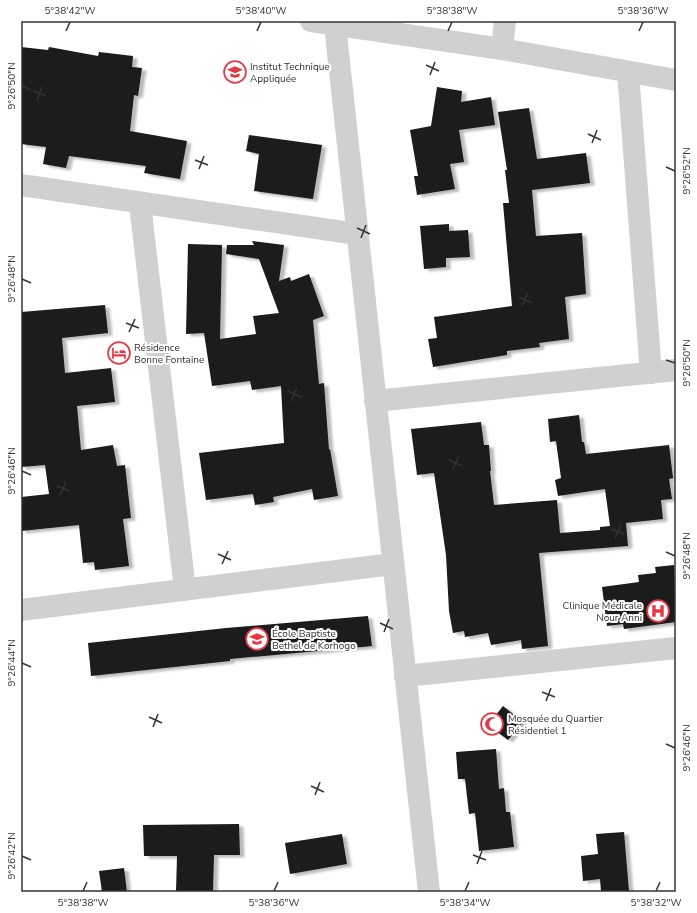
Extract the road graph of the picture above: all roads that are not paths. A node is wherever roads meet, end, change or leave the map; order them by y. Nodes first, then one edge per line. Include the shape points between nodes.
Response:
1 (311, 21) edge
2 (505, 21) edge
3 (335, 25) junction
4 (502, 49) junction
5 (628, 72) junction
6 (676, 80) edge
7 (21, 185) edge
8 (140, 204) junction
9 (357, 234) junction
10 (676, 370) edge
11 (651, 373) junction
12 (375, 401) junction
13 (393, 564) junction
14 (185, 590) junction
15 (21, 610) edge
16 (676, 648) edge
17 (405, 676) junction
18 (429, 892) edge

1 - 3 street
2 - 4 street
3 - 4 street
3 - 9 street
4 - 5 street
5 - 6 street
5 - 11 street
7 - 8 street
8 - 9 street
8 - 14 street
9 - 12 street
10 - 11 street
11 - 12 street
12 - 13 street
13 - 14 street
13 - 17 street
14 - 15 street
16 - 17 street
17 - 18 street

